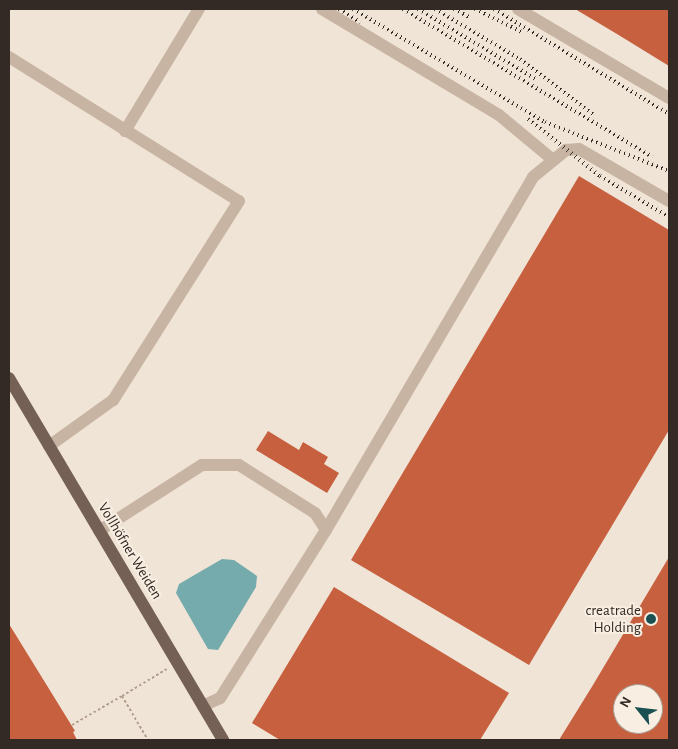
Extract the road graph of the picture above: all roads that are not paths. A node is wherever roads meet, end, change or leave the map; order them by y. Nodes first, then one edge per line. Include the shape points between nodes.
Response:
1 (199, 9) edge
2 (322, 9) edge
3 (518, 9) edge
4 (9, 57) edge
5 (669, 98) edge
6 (126, 131) junction
7 (552, 158) junction
8 (669, 201) edge
9 (9, 378) edge
10 (49, 446) junction
11 (326, 530) junction
12 (99, 531) junction
13 (203, 706) junction
14 (223, 740) edge

1 - 6 lane
2 - 7 lane via 499,115
3 - 5 lane
4 - 6 lane
6 - 10 lane via 239,201 113,400
7 - 8 lane via 566,150 579,148
7 - 11 lane via 533,176
9 - 10 main road, Vollhöfner Weiden
10 - 12 main road, Vollhöfner Weiden
11 - 12 lane via 315,513 239,464 202,465
11 - 13 lane via 220,698
12 - 13 main road, Vollhöfner Weiden
13 - 14 main road, Vollhöfner Weiden

